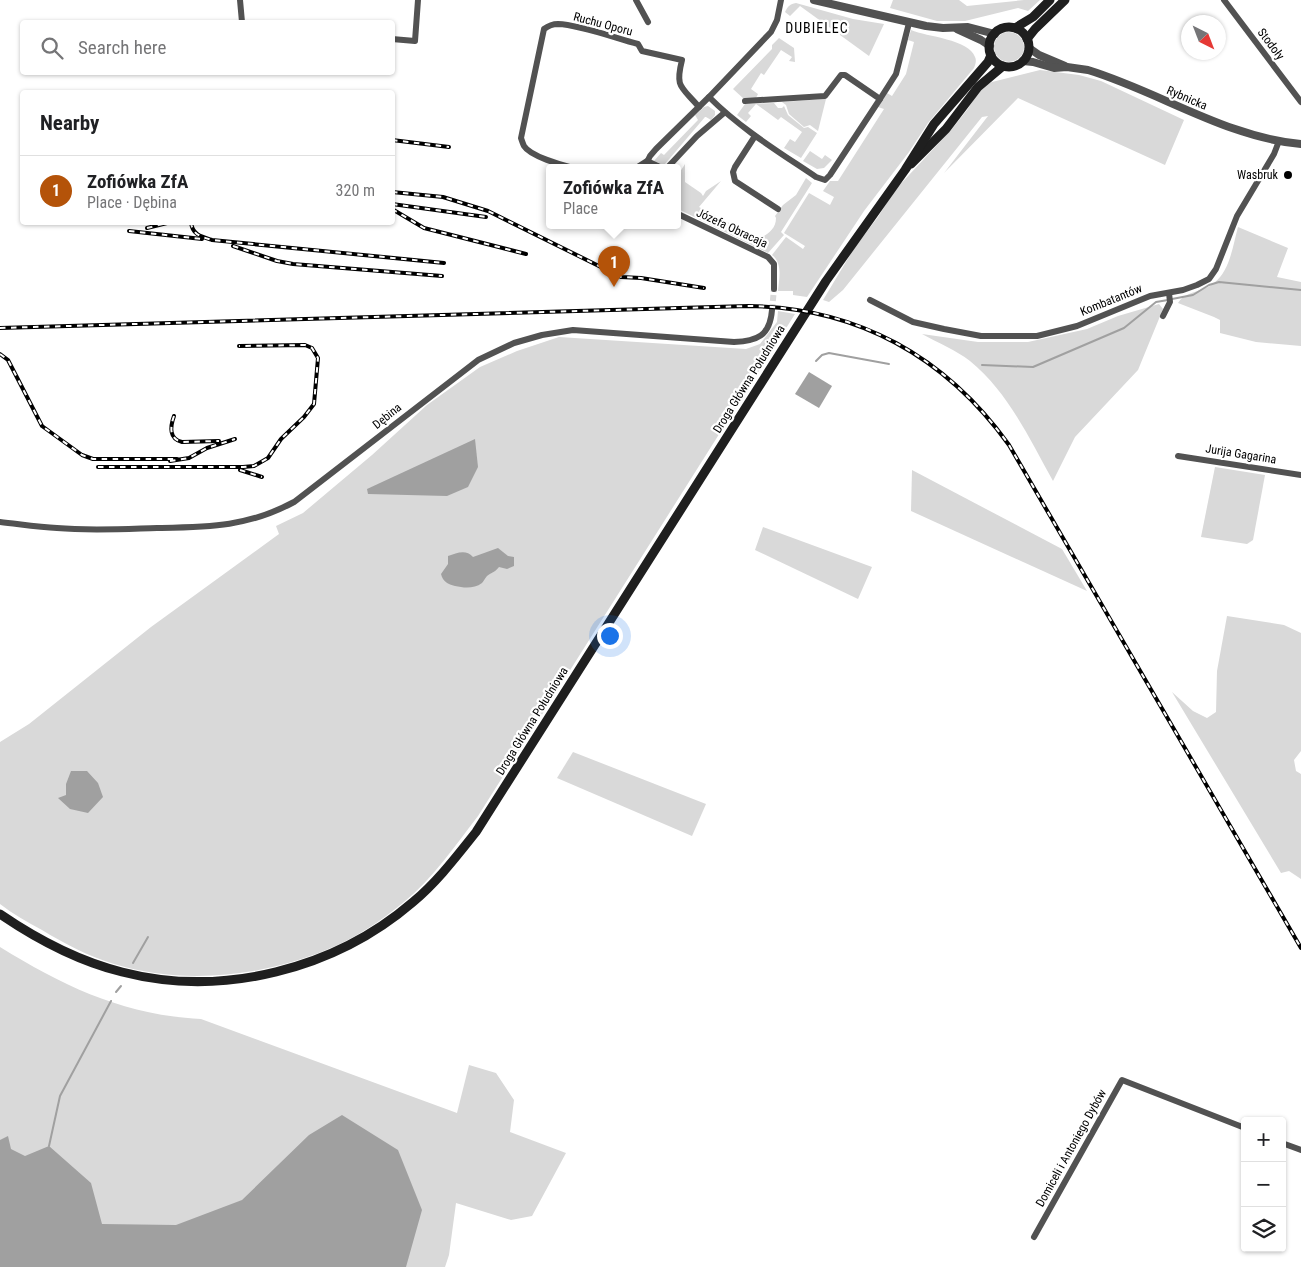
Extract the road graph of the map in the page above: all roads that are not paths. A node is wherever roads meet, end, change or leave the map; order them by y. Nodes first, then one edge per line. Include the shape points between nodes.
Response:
1 (240, 0) edge
2 (418, 0) edge
3 (636, 0) edge
4 (781, 0) edge
5 (814, 0) edge
6 (1050, 0) edge
7 (1065, 0) edge
8 (1224, 0) edge
9 (242, 20) edge
10 (648, 22) dead end
11 (910, 22) junction
12 (955, 28) junction
13 (1015, 28) junction
14 (995, 34) junction
15 (395, 39) edge
16 (1028, 43) junction
17 (990, 51) junction
18 (1024, 61) junction
19 (1003, 66) junction
20 (1067, 67) junction
21 (708, 97) junction
22 (880, 99) junction
23 (745, 102) dead end
24 (1301, 102) edge
25 (699, 106) junction
26 (724, 113) junction
27 (755, 136) junction
28 (1279, 141) junction
29 (1301, 144) edge
30 (648, 161) junction
31 (557, 164) edge
32 (643, 164) edge
33 (646, 164) edge
34 (654, 164) edge
35 (671, 164) edge
36 (905, 170) junction
37 (778, 209) dead end
38 (681, 215) edge
39 (774, 290) tunnel mouth
40 (1170, 297) junction
41 (870, 300) dead end
42 (772, 310) tunnel mouth
43 (1164, 316) dead end
44 (1178, 456) dead end
45 (1301, 475) edge
46 (0, 522) edge
47 (0, 914) edge
48 (1241, 1126) edge
49 (1286, 1144) edge
50 (1301, 1150) edge
51 (1034, 1237) dead end

1 - 9 street
2 - 15 street via 415,42
3 - 10 street
4 - 21 street via 771,32
5 - 11 street
6 - 13 main road
7 - 16 main road via 1035,29
8 - 24 street, Stodoły
11 - 12 street via 932,28
11 - 22 street via 896,74
12 - 14 street via 968,27
12 - 17 street via 981,40
13 - 14 main road via 1004,28
13 - 16 main road via 1022,32
14 - 17 main road
16 - 18 main road
16 - 20 street, Rybnicka via 1049,60
17 - 19 main road via 997,63
17 - 36 main road, Droga Główna Południowa via 934,124
18 - 19 main road via 1012,67
18 - 20 street, Rybnicka via 1054,68
19 - 36 main road, Droga Główna Południowa via 978,87 946,129
20 - 28 street, Rybnicka via 1093,72 1227,127
21 - 25 street
21 - 26 street
22 - 23 street via 841,75 825,96
22 - 27 street via 825,180
25 - 30 street
25 - 31 street, Ruchu Oporu via 679,85 682,60 642,51 638,44 558,24 550,25 544,29 521,138 528,151
26 - 27 street
26 - 35 street
27 - 37 street via 734,167 735,181
28 - 29 street, Rybnicka
28 - 40 street, Kombatantów via 1237,216 1213,275
30 - 32 street
30 - 33 street
30 - 34 street
36 - 47 main road, Droga Główna Południowa via 846,250 476,832 434,883 412,903 358,941 321,958 284,971 246,979 202,982 123,973 90,962 26,932
38 - 39 street, Józefa Obracaja via 768,257 774,264
40 - 41 street, Kombatantów via 1150,296 1071,328 1025,336 981,336 923,325
40 - 43 street
42 - 46 street, Dębina via 769,327 752,341 573,330 514,343 478,360 294,502 258,518 215,526 110,529
44 - 45 street, Jurija Gagarina
48 - 51 street, Domiceli i Antoniego Dybów via 1122,1080
49 - 50 street

